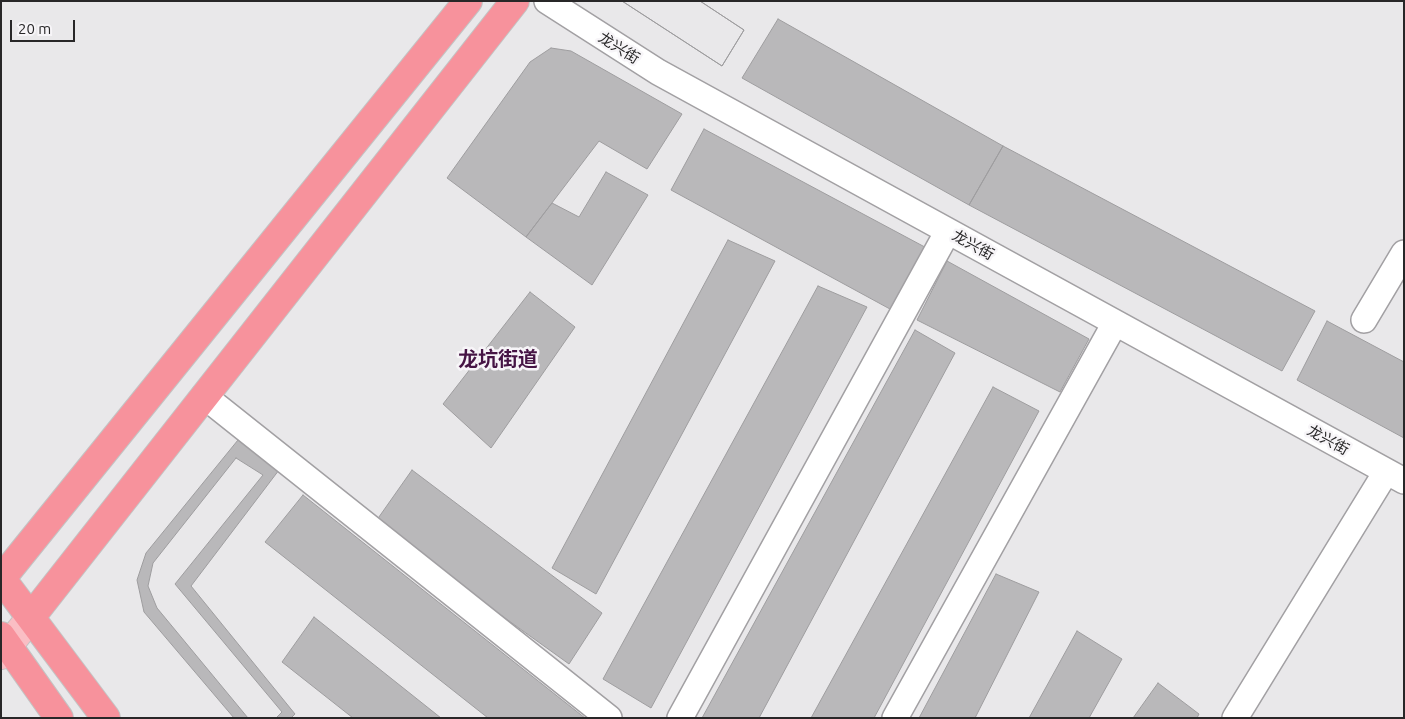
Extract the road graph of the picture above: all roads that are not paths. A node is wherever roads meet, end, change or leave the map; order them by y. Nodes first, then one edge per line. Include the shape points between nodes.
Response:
1 (468, 1) edge
2 (515, 1) edge
3 (546, 1) edge
4 (948, 231) junction
5 (1404, 252) edge
6 (1364, 320) dead end
7 (1115, 323) junction
8 (204, 396) junction
9 (1395, 477) edge
10 (1, 578) edge
11 (31, 617) junction
12 (4, 645) edge
13 (59, 718) edge
14 (106, 718) edge
15 (609, 718) edge
16 (680, 718) edge
17 (895, 718) edge
18 (1235, 718) edge

1 - 10 highway
2 - 8 highway
3 - 4 street, 龙兴街 via 658,72
4 - 7 street, 龙兴街
4 - 16 street
5 - 6 street
7 - 9 street, 龙兴街
7 - 17 street
8 - 11 highway
8 - 15 street
9 - 18 street
10 - 11 highway
11 - 12 main road
11 - 14 highway
12 - 13 highway

